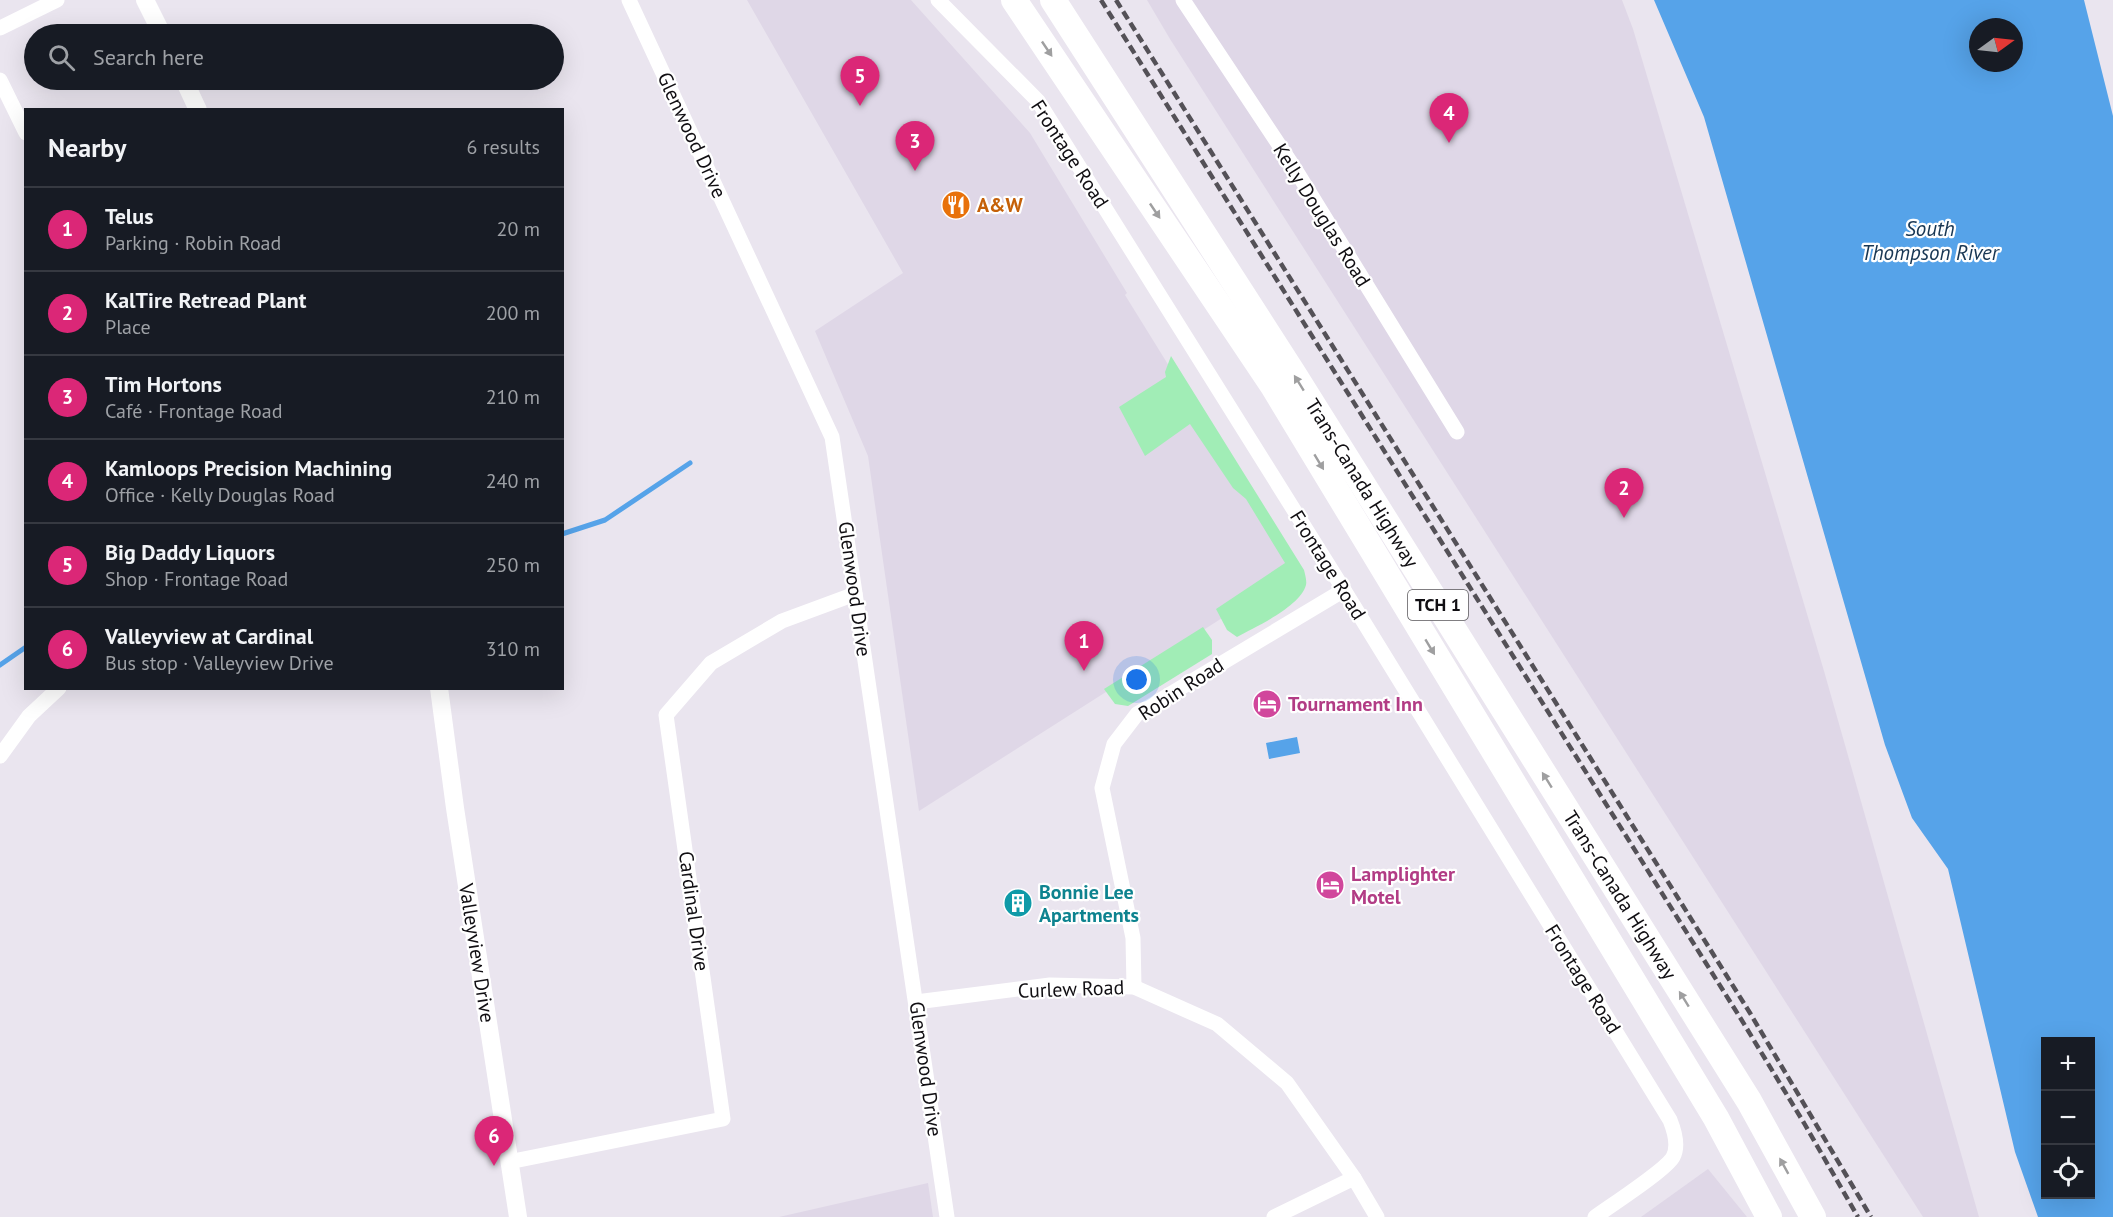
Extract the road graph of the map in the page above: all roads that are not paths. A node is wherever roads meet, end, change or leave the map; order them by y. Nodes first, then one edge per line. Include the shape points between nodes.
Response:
1 (57, 0) edge
2 (145, 0) edge
3 (629, 0) edge
4 (938, 0) edge
5 (1014, 0) edge
6 (1053, 0) edge
7 (1184, 0) edge
8 (157, 24) edge
9 (0, 28) edge
10 (0, 80) edge
11 (189, 90) edge
12 (197, 108) edge
13 (24, 129) edge
14 (1457, 432) dead end
15 (1344, 590) junction
16 (855, 594) junction
17 (57, 690) edge
18 (439, 690) edge
19 (0, 756) edge
20 (1134, 987) junction
21 (916, 1002) junction
22 (509, 1162) junction
23 (1354, 1178) junction
24 (518, 1217) edge
25 (947, 1217) edge
26 (1274, 1217) edge
27 (1377, 1217) edge
28 (1595, 1217) edge
29 (1769, 1217) edge
30 (1813, 1217) edge

1 - 9 street
2 - 8 street
3 - 16 street, Glenwood Drive via 832,437
4 - 15 street, Frontage Road via 1038,101
5 -> 29 highway, Trans-Canada Highway / TCH 1 via 1273,386 1716,1118
30 -> 6 highway, Trans-Canada Highway / TCH 1 via 1736,1081 1300,384
7 - 14 street, Kelly Douglas Road via 1295,169
10 - 13 street
11 - 12 street
15 - 20 street, Robin Road via 1137,714 1114,744 1102,788 1133,938
15 - 28 street, Frontage Road via 1670,1120 1676,1144 1673,1156
16 - 21 street, Glenwood Drive
16 - 22 street, Cardinal Drive via 782,621 711,663 666,715 723,1119
17 - 19 street via 29,716
18 - 22 street, Valleyview Drive
20 - 21 street, Curlew Road via 1050,985
20 - 23 street, Curlew Road via 1217,1024 1287,1083
21 - 25 street, Glenwood Drive
22 - 24 street, Valleyview Drive
23 - 26 street
23 - 27 street, Curlew Road

